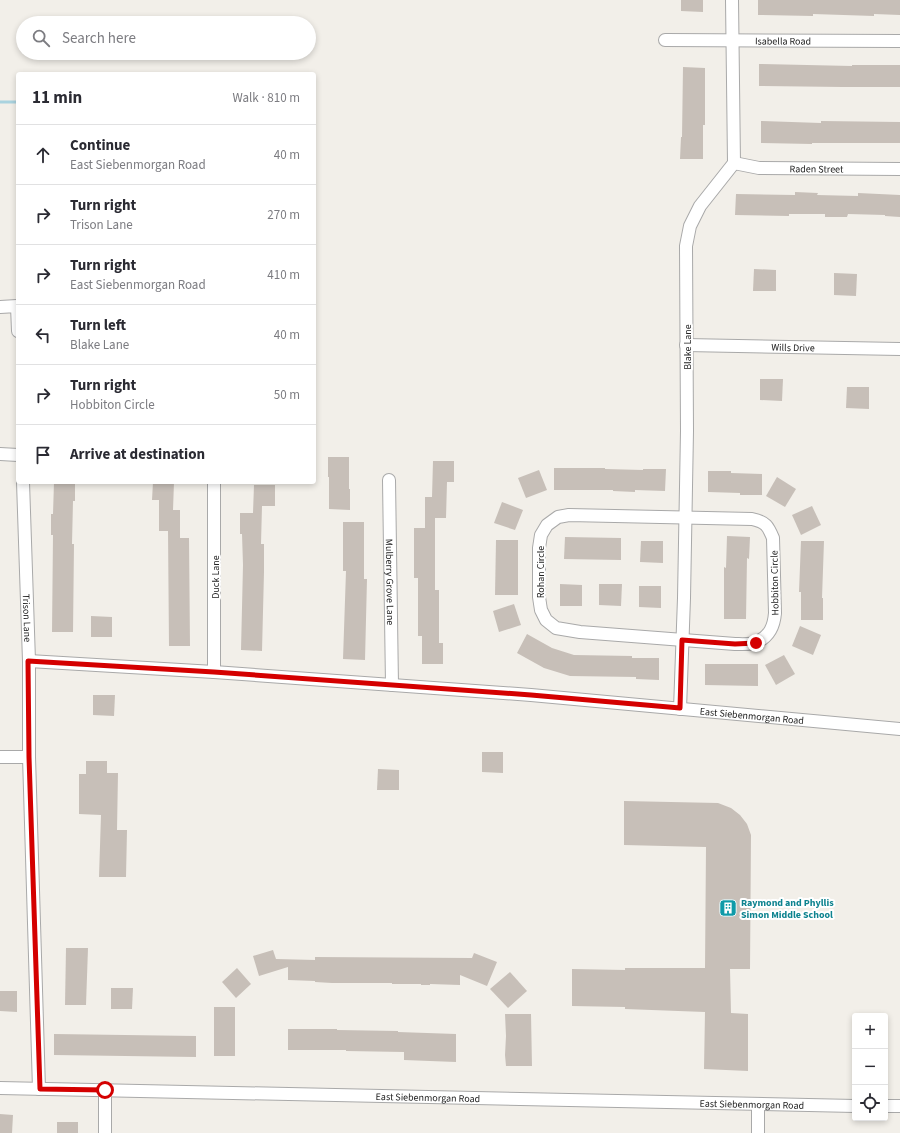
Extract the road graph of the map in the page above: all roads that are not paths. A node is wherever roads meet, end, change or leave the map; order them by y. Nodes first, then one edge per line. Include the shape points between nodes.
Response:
1 (732, 0) edge
2 (732, 39) junction
3 (666, 40) dead end
4 (900, 41) edge
5 (734, 163) junction
6 (900, 169) edge
7 (16, 306) edge
8 (0, 307) edge
9 (686, 345) junction
10 (900, 348) edge
11 (0, 454) edge
12 (16, 455) edge
13 (389, 480) dead end
14 (23, 484) edge
15 (214, 484) edge
16 (685, 517) junction
17 (682, 640) junction
18 (28, 661) junction
19 (214, 672) junction
20 (392, 685) junction
21 (680, 708) junction
22 (900, 729) edge
23 (0, 757) edge
24 (29, 757) junction
25 (0, 1088) edge
26 (40, 1089) junction
27 (105, 1090) junction
28 (758, 1104) junction
29 (852, 1106) edge
30 (888, 1106) edge
31 (900, 1106) edge
32 (105, 1133) edge
33 (758, 1133) edge

1 - 2 street
2 - 3 street, Isabella Road
2 - 4 street, Isabella Road
2 - 5 street
5 - 6 street, Raden Street via 759,168
5 - 9 street, Blake Lane via 700,206 690,226 686,246
7 - 8 street
9 - 10 street, Wills Drive
9 - 16 street, Blake Lane
11 - 12 street
13 - 20 street, Mulberry Grove Lane
14 - 18 street, Trison Lane
15 - 19 street, Duck Lane
16 - 17 street, Blake Lane
16 - 17 street, Hobbiton Circle via 762,521 773,538 775,613 774,624 768,635 756,643
16 - 17 street, Rohan Circle via 558,517 547,525 541,535 539,548 541,610 546,620 556,628
17 - 21 street, Blake Lane
18 - 19 street, East Siebenmorgan Road
18 - 24 street, Trison Lane
19 - 20 street, East Siebenmorgan Road
20 - 21 street, East Siebenmorgan Road
21 - 22 street, East Siebenmorgan Road
23 - 24 street
24 - 26 street, Trison Lane
25 - 26 street, East Siebenmorgan Road
26 - 27 street, East Siebenmorgan Road
27 - 28 street, East Siebenmorgan Road
27 - 32 street
28 - 29 street, East Siebenmorgan Road
28 - 33 street
30 - 31 street

